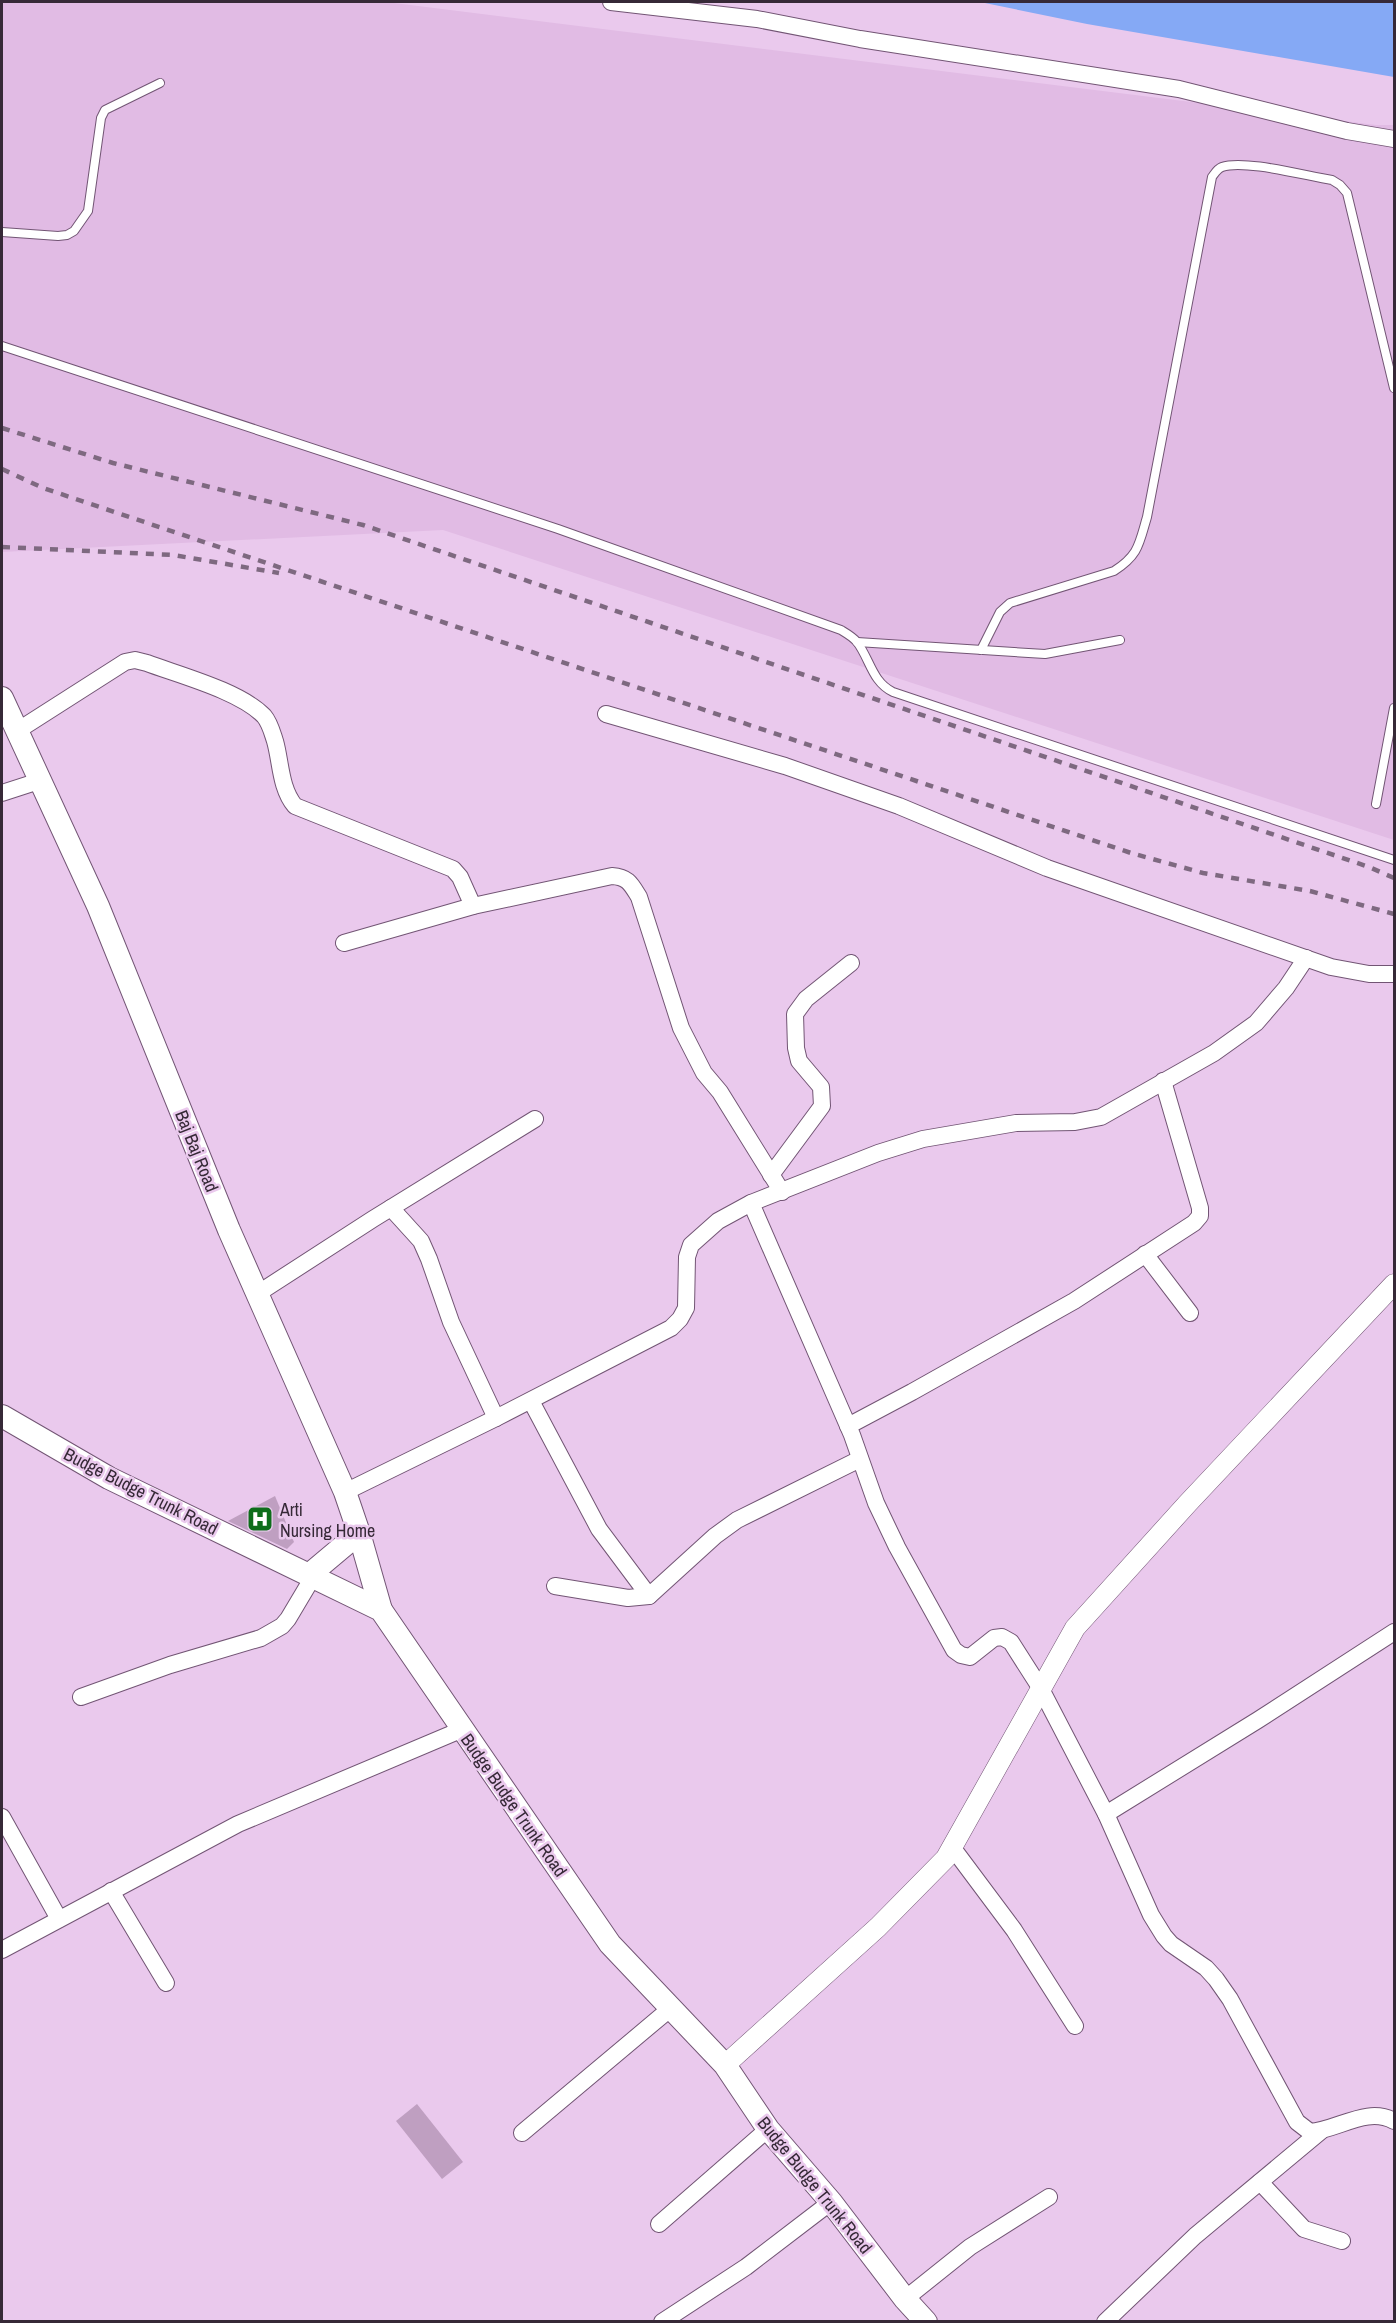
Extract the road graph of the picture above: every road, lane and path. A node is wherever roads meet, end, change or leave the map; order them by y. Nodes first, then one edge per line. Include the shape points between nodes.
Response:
1 (610, 2) edge
2 (160, 82) dead end
3 (1395, 140) edge
4 (2, 232) edge
5 (2, 346) edge
6 (1395, 388) edge
7 (1120, 640) dead end
8 (857, 642) junction
9 (981, 650) junction
10 (2, 698) edge
11 (1395, 708) edge
12 (606, 714) dead end
13 (17, 731) junction
14 (39, 781) junction
15 (2, 793) edge
16 (1376, 804) dead end
17 (1395, 860) edge
18 (473, 906) junction
19 (344, 943) dead end
20 (1306, 958) junction
21 (851, 963) dead end
22 (1395, 974) edge
23 (1163, 1081) junction
24 (534, 1119) dead end
25 (771, 1175) junction
26 (782, 1192) junction
27 (751, 1203) junction
28 (391, 1208) junction
29 (1144, 1254) junction
30 (1395, 1284) edge
31 (257, 1294) junction
32 (1190, 1313) dead end
33 (531, 1401) junction
34 (2, 1416) edge
35 (496, 1418) junction
36 (848, 1426) junction
37 (860, 1459) junction
38 (345, 1492) junction
39 (359, 1533) junction
40 (311, 1576) junction
41 (555, 1586) dead end
42 (650, 1596) junction
43 (381, 1610) junction
44 (1395, 1632) edge
45 (1041, 1689) junction
46 (81, 1696) dead end
47 (463, 1729) junction
48 (1106, 1814) junction
49 (2, 1817) edge
50 (952, 1847) junction
51 (111, 1891) junction
52 (59, 1919) junction
53 (2, 1950) edge
54 (166, 1983) dead end
55 (671, 2008) junction
56 (1076, 2026) dead end
57 (725, 2064) junction
58 (1395, 2121) edge
59 (768, 2129) junction
60 (1321, 2131) junction
61 (522, 2133) dead end
62 (1260, 2182) junction
63 (1049, 2197) dead end
64 (831, 2202) junction
65 (659, 2224) dead end
66 (1342, 2241) dead end
67 (905, 2299) junction
68 (662, 2322) edge
69 (926, 2322) edge
70 (1106, 2322) edge

1 - 3 street via 757,19 1179,89
2 - 4 lane via 105,110 88,211 74,231 58,236
5 - 8 lane via 558,529 841,630
6 - 9 lane via 1347,193 1332,180 1247,165 1224,166 1216,171 1137,551 1114,570 1010,603 1000,612
7 - 9 lane via 1045,654
8 - 9 lane
8 - 17 lane via 878,680 893,692
10 - 13 main road, Baj Baj Road
11 - 16 lane
12 - 20 street via 785,766 899,806 1047,868
13 - 14 main road, Baj Baj Road
13 - 18 street via 125,662 135,660 231,694 265,717 279,757 285,791 295,806 453,869
14 - 15 street
14 - 31 main road, Baj Baj Road via 98,906
18 - 19 street
18 - 25 street via 612,876 630,882 639,897 681,1028 704,1073
20 - 22 street via 1331,967
20 - 23 street via 1256,1023 1214,1053
21 - 25 street via 806,999 795,1014 799,1061 821,1087 822,1106
23 - 26 street via 1101,1117 1075,1122 1016,1123 923,1139
23 - 29 street via 1200,1216
24 - 28 street
25 - 26 street
26 - 27 street
27 - 33 street via 718,1221 691,1245 687,1257 686,1308 671,1328
27 - 36 street
28 - 31 street
28 - 35 street via 421,1241 451,1322
29 - 32 street
29 - 36 street via 1064,1307
30 - 45 street via 1075,1628
31 - 38 main road, Baj Baj Road
33 - 35 street
33 - 42 street via 599,1529
34 - 40 main road, Budge Budge Trunk Road via 109,1478
35 - 38 street
36 - 37 street
37 - 42 street via 737,1520
37 - 45 street via 897,1547 954,1650 970,1657 994,1638 1002,1637 1011,1642
38 - 39 main road, Baj Baj Road
39 - 40 main road
39 - 43 main road, Baj Baj Road
40 - 43 main road, Budge Budge Trunk Road
40 - 46 street via 288,1619 261,1638
41 - 42 street via 628,1598
43 - 47 main road, Budge Budge Trunk Road
44 - 48 street
45 - 48 street
45 - 50 street
47 - 51 street via 238,1824
47 - 55 main road, Budge Budge Trunk Road via 610,1944
48 - 60 street via 1164,1936 1216,1979 1297,2122 1310,2132
49 - 52 street
50 - 56 street via 1014,1930
50 - 57 street via 946,1858 878,1927
51 - 52 street
51 - 54 street
52 - 53 street
55 - 57 main road, Budge Budge Trunk Road
55 - 61 street
57 - 59 main road, Budge Budge Trunk Road
58 - 60 street via 1374,2116 1359,2118
59 - 64 main road, Budge Budge Trunk Road
59 - 65 street
60 - 62 street
62 - 66 street via 1304,2229
62 - 70 street via 1195,2236
63 - 67 street via 970,2247
64 - 67 main road, Budge Budge Trunk Road
64 - 68 street via 746,2267
67 - 69 main road, Budge Budge Trunk Road

